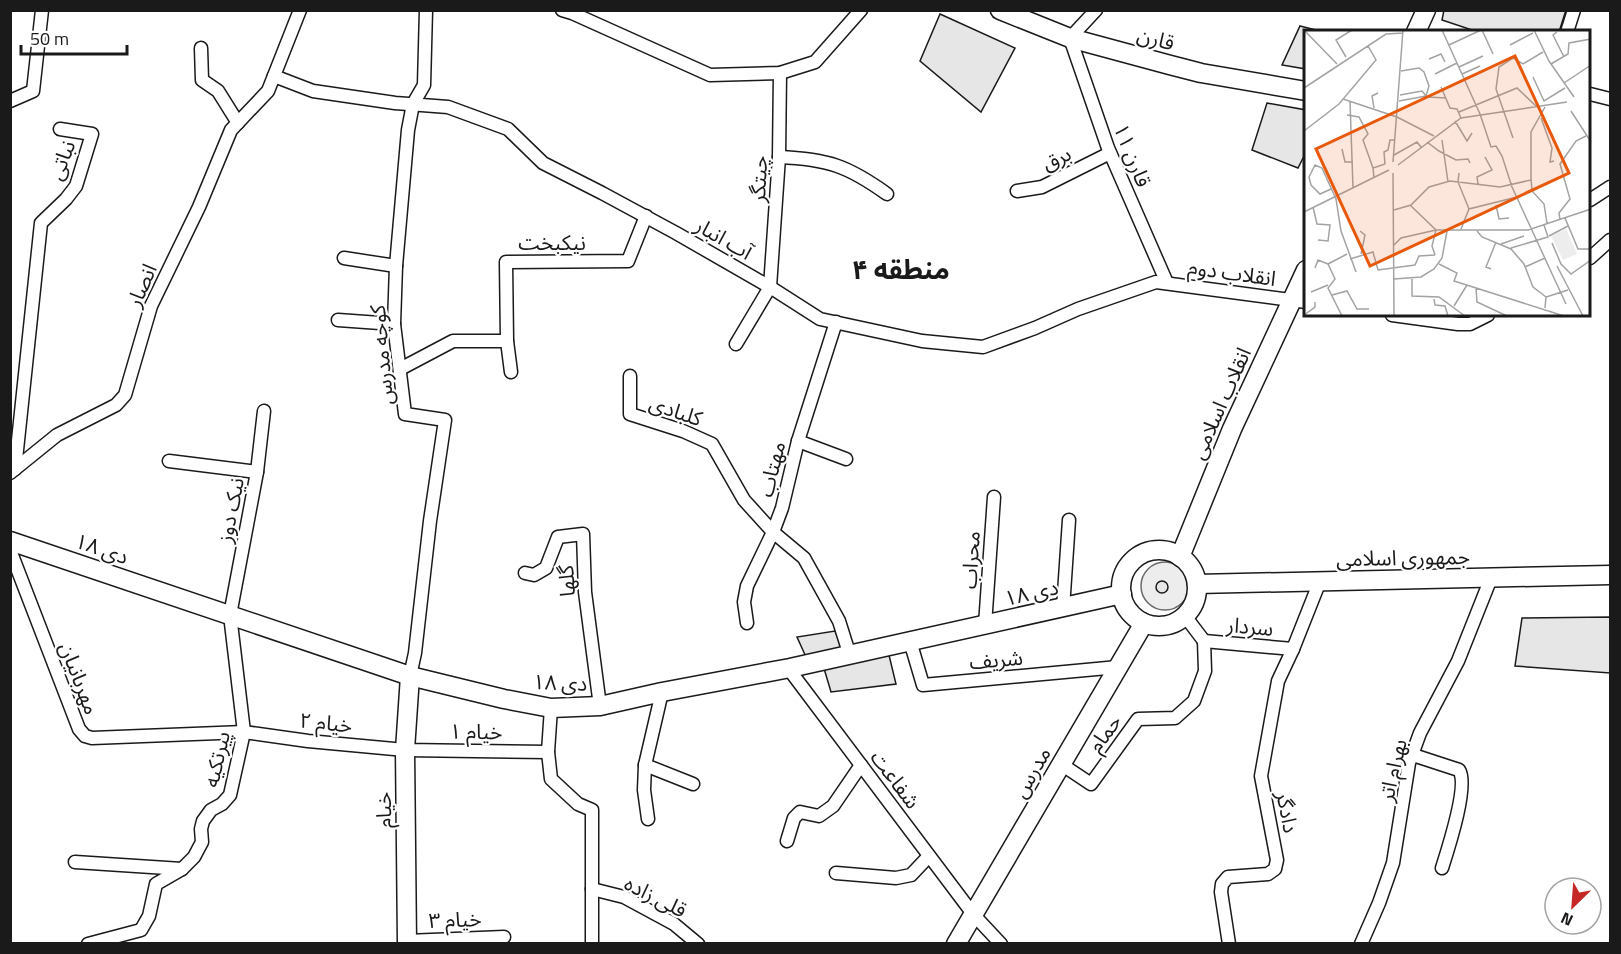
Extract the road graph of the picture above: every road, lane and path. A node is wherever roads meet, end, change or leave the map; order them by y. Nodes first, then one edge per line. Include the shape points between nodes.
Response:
1 (42, 10) edge
2 (300, 10) edge
3 (426, 10) edge
4 (562, 10) edge
5 (861, 10) edge
6 (1000, 10) edge
7 (1096, 10) edge
8 (1426, 10) edge
9 (1574, 10) edge
10 (592, 16) edge
11 (1417, 30) edge
12 (1568, 30) edge
13 (1070, 38) junction
14 (201, 48) dead end
15 (780, 73) junction
16 (274, 76) junction
17 (1304, 91) edge
18 (1591, 94) edge
19 (1611, 99) edge
20 (10, 101) edge
21 (412, 104) junction
22 (237, 123) junction
23 (60, 129) dead end
24 (1110, 153) junction
25 (779, 157) junction
26 (1611, 187) edge
27 (1017, 191) dead end
28 (887, 194) dead end
29 (1591, 199) edge
30 (646, 216) junction
31 (1611, 240) edge
32 (1591, 257) edge
33 (344, 258) dead end
34 (396, 266) junction
35 (1304, 279) edge
36 (1167, 283) junction
37 (770, 287) junction
38 (1299, 301) edge
39 (1486, 316) edge
40 (1421, 317) edge
41 (339, 320) dead end
42 (836, 322) junction
43 (394, 324) junction
44 (507, 341) junction
45 (736, 344) dead end
46 (400, 369) junction
47 (511, 372) dead end
48 (630, 376) dead end
49 (16, 410) edge
50 (264, 411) dead end
51 (798, 441) junction
52 (846, 459) dead end
53 (169, 461) dead end
54 (13, 471) edge
55 (257, 472) junction
56 (994, 497) dead end
57 (1068, 520) dead end
58 (773, 532) junction
59 (10, 542) edge
60 (10, 550) edge
61 (1180, 557) junction
62 (525, 573) dead end
63 (1611, 575) edge
64 (1491, 578) junction
65 (1320, 582) junction
66 (1197, 584) junction
67 (1122, 594) junction
68 (1063, 608) junction
69 (230, 615) junction
70 (1185, 616) junction
71 (747, 623) dead end
72 (1144, 623) junction
73 (985, 625) junction
74 (910, 641) junction
75 (1204, 641) junction
76 (1293, 649) junction
77 (850, 656) junction
78 (1118, 667) junction
79 (788, 668) junction
80 (410, 676) junction
81 (662, 692) junction
82 (600, 706) junction
83 (551, 708) junction
84 (244, 732) junction
85 (405, 750) junction
86 (548, 752) junction
87 (1413, 755) junction
88 (1061, 764) junction
89 (645, 765) junction
90 (861, 765) junction
91 (693, 784) dead end
92 (648, 819) dead end
93 (787, 841) dead end
94 (929, 856) junction
95 (75, 862) dead end
96 (1442, 868) dead end
97 (182, 869) junction
98 (836, 873) dead end
99 (592, 889) junction
100 (973, 914) junction
101 (504, 937) dead end
102 (407, 942) edge
103 (88, 944) edge
104 (592, 944) edge
105 (698, 944) edge
106 (956, 944) edge
107 (1001, 944) edge
108 (1229, 944) edge
109 (1361, 944) edge

1 - 20 street via 33,92
2 - 16 street, انصار
3 - 21 street, کوچه مدرس via 424,85
4 - 10 street
5 - 15 street via 815,62
6 - 13 main road, قارن
7 - 13 street
8 - 11 main road
9 - 12 street
10 - 15 street via 710,75
13 - 17 main road, قارن via 1201,73
13 - 24 street, قارن ۱۱
14 - 22 street via 202,80 218,91
15 - 25 street, چیتگر
16 - 21 street, آب انبار via 313,91
16 - 22 street, انصار via 268,91
18 - 19 street
21 - 30 street, آب انبار via 448,107 508,129 543,163
21 - 34 street, کوچه مدرس
22 - 54 street, انصار via 151,306 125,396 116,405 57,435
23 - 49 street, نباتی via 92,134 76,186 41,223
24 - 27 street, برق via 1042,187
24 - 36 street, قارن ۱۱
25 - 28 street via 809,158 840,166
25 - 37 street, چیتگر
26 - 29 street
30 - 37 street, آب انبار
30 - 44 street, نیکبخت via 628,261 506,262
31 - 32 street
33 - 34 street
34 - 43 street, کوچه مدرس
35 - 38 main road, انقلاب اسلامی
36 - 38 street, انقلاب دوم
36 - 42 street, آب انبار via 1156,282 1078,309 983,347 922,341
37 - 42 street, آب انبار via 820,319
37 - 45 street
38 - 61 main road, انقلاب اسلامی via 1232,429
39 - 40 street via 1470,324
41 - 43 street
42 - 51 street, مهتاب
43 - 46 street, کوچه مدرس
44 - 46 street via 453,341
44 - 47 street
46 - 80 street, کوچه مدرس via 405,414 444,420
48 - 58 street, کلبادی via 630,414 712,444 744,500
49 - 54 street, نباتی
50 - 55 street, نیک دوز
51 - 52 street
51 - 58 street, مهتاب
53 - 55 street
55 - 69 street, نیک دوز
56 - 73 street, محراب
57 - 68 street
58 - 71 street, مهتاب via 747,586
58 - 77 street via 804,558 839,621
59 - 69 main road, ۱۸ دی
60 - 84 street, مهربانیان via 85,736
61 - 66 main road
61 - 67 main road via 1164,551 1139,557 1123,577
62 - 82 street, گلها via 534,575 546,568 558,537 583,534 585,592
63 - 64 main road, جمهوری اسلامی
64 - 65 main road, جمهوری اسلامی
64 - 87 street, بهرام اتر via 1458,661
65 - 66 main road, جمهوری اسلامی
65 - 76 street, سردار
66 - 70 main road via 1196,596
67 - 68 main road, ۱۸ دی
67 - 72 main road via 1130,611
68 - 73 main road, ۱۸ دی
69 - 80 main road, ۱۸ دی
69 - 84 street, پیرتکیه
70 - 72 main road via 1166,626
70 - 75 street
72 - 78 main road, مدرس
73 - 74 main road, ۱۸ دی
74 - 77 main road, ۱۸ دی
74 - 78 street, شریف via 923,685
75 - 76 street, سردار
75 - 88 street, حمام via 1205,671 1194,701 1175,718 1138,718 1091,784
76 - 108 street, دادگر via 1278,681 1261,776 1277,860 1275,869 1268,874 1228,877 1222,884
77 - 79 main road, ۱۸ دی
78 - 88 main road, مدرس
79 - 81 main road, ۱۸ دی
79 - 90 street, شفاعت
80 - 83 main road, ۱۸ دی
80 - 85 main road, خیام
81 - 82 main road, ۱۸ دی
81 - 89 street
82 - 83 main road, ۱۸ دی
83 - 86 street
84 - 85 street, خیام ۲
84 - 97 street, پیرتکیه via 230,795 203,821 199,849
85 - 86 street, خیام ۱
85 - 102 main road, خیام
86 - 99 street via 551,779 578,804 592,810
87 - 96 street via 1459,770 1463,777
87 - 109 street, بهرام اتر via 1392,863
88 - 100 main road, مدرس
89 - 91 street
89 - 92 street
90 - 93 street via 833,806 819,816 800,812 794,818
90 - 94 street, شفاعت
94 - 98 street via 910,875 896,878
94 - 100 street, شفاعت
95 - 97 street
97 - 103 street, پیرتکیه via 156,884 149,916 141,930
99 - 104 street
99 - 105 street, قلی زاده via 624,897 674,924
100 - 106 main road, مدرس
100 - 107 street, شفاعت
101 - 102 street, خیام ۳

